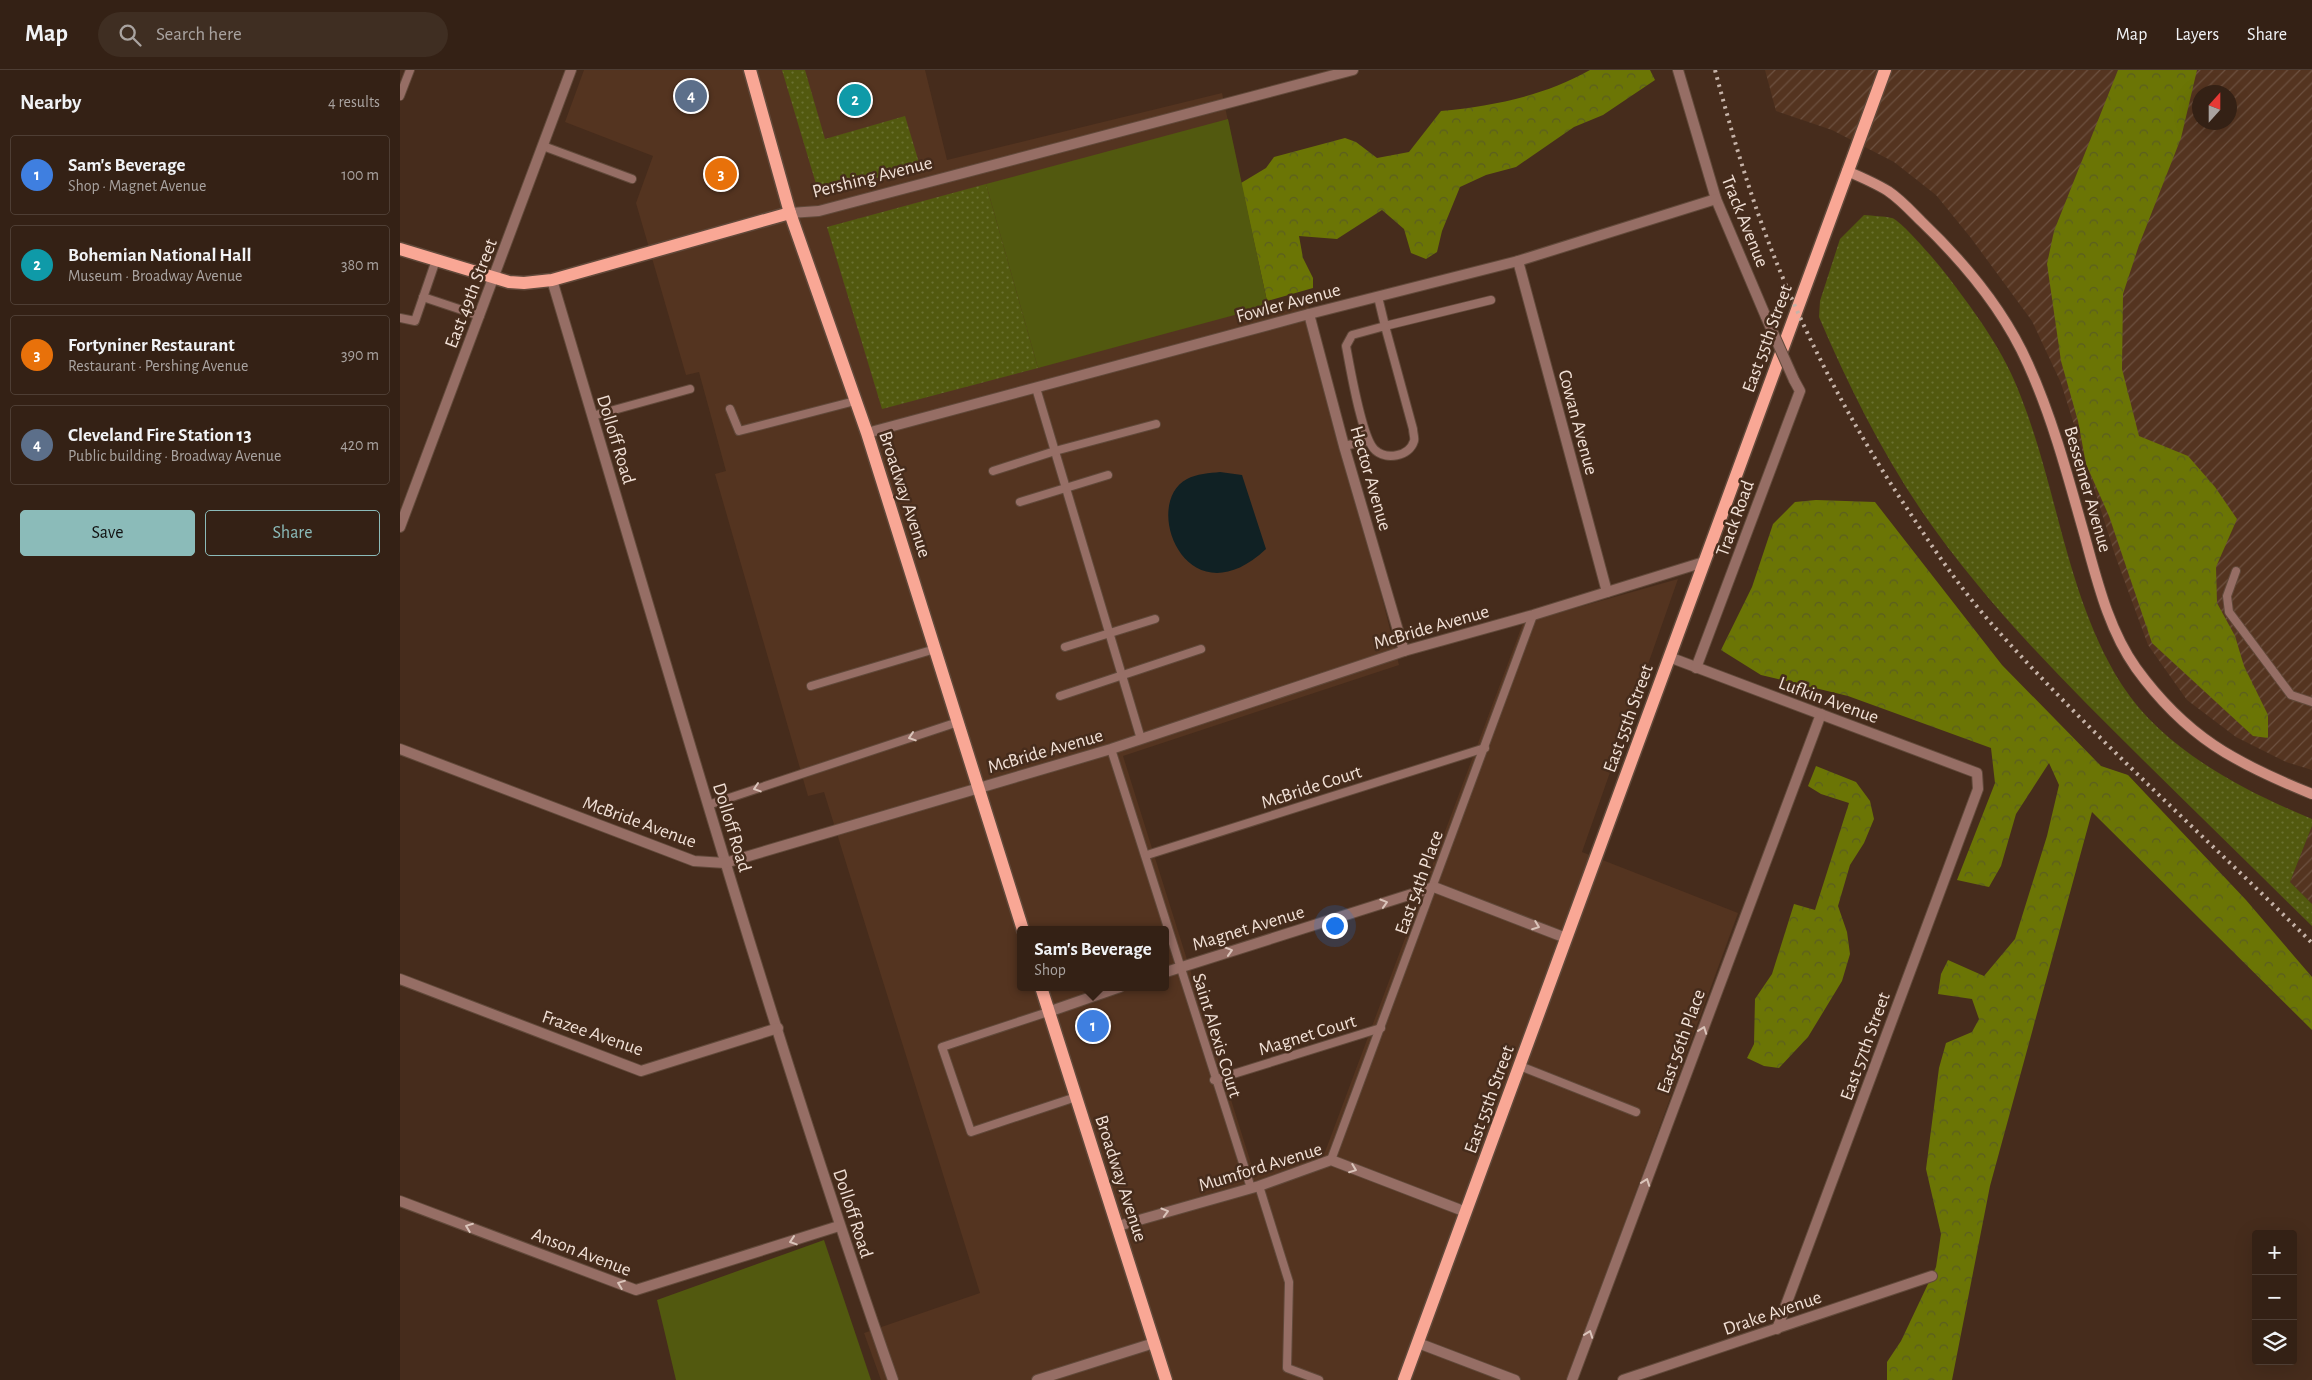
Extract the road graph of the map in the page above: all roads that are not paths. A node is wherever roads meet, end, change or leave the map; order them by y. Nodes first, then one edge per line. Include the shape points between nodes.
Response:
1 (410, 70) edge
2 (571, 70) edge
3 (750, 70) edge
4 (1353, 70) edge
5 (1678, 70) edge
6 (1885, 70) edge
7 (400, 96) edge
8 (543, 146) junction
9 (1847, 171) junction
10 (632, 179) dead end
11 (1716, 199) junction
12 (790, 213) junction
13 (400, 249) edge
14 (436, 260) junction
15 (1518, 261) junction
16 (494, 278) junction
17 (552, 280) junction
18 (423, 297) junction
19 (1378, 297) junction
20 (1491, 300) dead end
21 (1309, 314) junction
22 (480, 316) junction
23 (400, 318) edge
24 (1385, 326) junction
25 (1794, 380) joint
26 (1036, 388) junction
27 (690, 389) dead end
28 (855, 401) junction
29 (730, 409) dead end
30 (592, 416) junction
31 (1156, 424) dead end
32 (867, 432) junction
33 (1367, 441) junction
34 (1344, 446) junction
35 (1055, 451) junction
36 (993, 471) dead end
37 (1108, 475) dead end
38 (1066, 488) junction
39 (1020, 502) dead end
40 (400, 528) edge
41 (1704, 562) junction
42 (2236, 571) dead end
43 (1607, 592) junction
44 (1534, 615) junction
45 (1155, 619) dead end
46 (1109, 633) junction
47 (1065, 647) dead end
48 (935, 649) junction
49 (1201, 650) dead end
50 (1404, 651) junction
51 (1669, 657) junction
52 (1696, 668) junction
53 (1121, 674) junction
54 (811, 686) dead end
55 (1060, 696) dead end
56 (2312, 702) edge
57 (1821, 714) junction
58 (958, 722) junction
59 (1141, 739) junction
60 (1485, 748) junction
61 (400, 749) edge
62 (1111, 749) junction
63 (1977, 773) joint
64 (980, 787) junction
65 (2312, 794) edge
66 (708, 805) junction
67 (1146, 855) junction
68 (725, 863) junction
69 (1434, 887) junction
70 (1022, 926) edge
71 (1168, 926) edge
72 (1169, 931) edge
73 (1566, 938) junction
74 (1180, 967) junction
75 (1169, 971) edge
76 (400, 979) edge
77 (1042, 991) edge
78 (1108, 991) edge
79 (1048, 1012) junction
80 (778, 1028) junction
81 (1381, 1028) junction
82 (1520, 1066) junction
83 (1214, 1080) junction
84 (1076, 1097) junction
85 (1636, 1112) dead end
86 (1331, 1160) junction
87 (1255, 1187) junction
88 (400, 1201) edge
89 (1466, 1212) junction
90 (839, 1226) junction
91 (1118, 1226) junction
92 (1932, 1276) dead end
93 (1777, 1329) junction
94 (1154, 1343) junction
95 (1418, 1343) junction
96 (893, 1380) edge
97 (1037, 1380) edge
98 (1166, 1380) edge
99 (1319, 1380) edge
100 (1404, 1380) edge
101 (1515, 1380) edge
102 (1572, 1380) edge
103 (1623, 1380) edge

1 - 7 lane
2 - 8 street, East 49th Street
3 - 12 main road, Broadway Avenue
4 - 12 street, Pershing Avenue via 819,211
5 - 11 street, Track Avenue
6 - 9 main road, East 55th Street
8 - 10 lane
8 - 16 street, East 49th Street
9 - 41 main road, East 55th Street
9 - 65 street, Bessemer Avenue via 1889,192 1917,217 1969,272 2002,316 2028,362 2050,418 2102,594 2135,666 2164,703 2223,753
11 - 15 street, Fowler Avenue
11 - 25 street, Track Avenue, bridge
12 - 17 main road, Pershing Avenue
12 - 28 main road, Broadway Avenue
13 - 14 main road, Pershing Avenue
14 - 16 main road, Pershing Avenue
14 - 18 lane
15 - 19 street, Fowler Avenue
15 - 43 street, Cowan Avenue
16 - 17 main road, Pershing Avenue via 524,283
16 - 22 street, East 49th Street
17 - 30 street, Dolloff Road
18 - 22 lane
18 - 23 lane via 415,321
19 - 21 street, Fowler Avenue
19 - 24 lane
20 - 24 lane
21 - 26 street, Fowler Avenue
21 - 34 street, Hector Avenue
22 - 40 street, East 49th Street
24 - 33 lane via 1352,335 1346,346
24 - 33 lane via 1414,441 1408,450 1390,456 1379,454
25 - 52 street, Track Road via 1800,391
26 - 32 street, Fowler Avenue
26 - 35 lane
27 - 30 lane
28 - 29 lane via 739,431
28 - 32 main road, Broadway Avenue
30 - 66 street, Dolloff Road
31 - 35 lane
32 - 48 main road, Broadway Avenue
33 - 34 lane
34 - 50 street, Hector Avenue
35 - 36 lane
35 - 38 lane
37 - 38 lane
38 - 39 lane
38 - 46 lane
41 - 43 street, McBride Avenue
41 - 51 main road, East 55th Street
42 - 56 lane via 2227,596 2230,612 2291,695
43 - 44 street, McBride Avenue
44 - 50 street, McBride Avenue
44 - 60 lane, East 54th Place
45 - 46 lane
46 - 47 lane
46 - 53 lane
48 - 54 lane
48 - 58 main road, Broadway Avenue
49 - 53 lane
50 - 59 street, McBride Avenue
51 - 52 street, Lufkin Avenue
51 - 73 main road, East 55th Street
52 - 57 street, Lufkin Avenue
53 - 55 lane
53 - 59 lane
57 - 63 street, Lufkin Avenue
102 -> 57 street, East 56th Place
58 - 64 main road, Broadway Avenue
58 -> 66 lane
59 - 62 street, McBride Avenue
60 - 67 lane, McBride Court
60 - 69 lane, East 54th Place
61 - 68 street, McBride Avenue via 694,861
62 - 64 street, McBride Avenue
62 - 67 lane, Saint Alexis Court
63 - 93 street, East 57th Street via 1978,789
64 - 68 street, McBride Avenue
64 - 70 main road, Broadway Avenue
66 - 68 street, Dolloff Road
67 - 71 lane, Saint Alexis Court
68 - 80 street, Dolloff Road
69 -> 73 street
74 -> 69 street, Magnet Avenue
69 - 81 lane, East 54th Place
72 - 74 lane, Saint Alexis Court
73 - 82 main road, East 55th Street
74 - 75 street, Magnet Avenue
74 - 83 lane, Saint Alexis Court
76 - 80 street, Frazee Avenue via 641,1071
77 - 79 main road, Broadway Avenue
78 - 79 street
79 - 84 main road, Broadway Avenue
79 - 84 lane via 942,1047 972,1132
80 - 90 street, Dolloff Road
81 - 83 lane, Magnet Court
81 - 86 lane, East 54th Place
82 - 85 lane
82 - 89 main road, East 55th Street
83 - 87 lane, Saint Alexis Court
84 - 91 main road, Broadway Avenue
86 - 87 street, Mumford Avenue
86 -> 89 street, Mumford Avenue
91 -> 87 street, Mumford Avenue
87 - 99 lane, Saint Alexis Court via 1289,1282 1287,1368
90 -> 88 street, Anson Avenue via 636,1290
89 - 95 main road, East 55th Street
90 - 96 street, Dolloff Road
91 - 94 main road, Broadway Avenue
92 - 93 street, Drake Avenue
93 - 103 street, Drake Avenue
94 - 97 street
94 - 98 main road, Broadway Avenue
95 - 100 main road, East 55th Street
95 - 101 street

